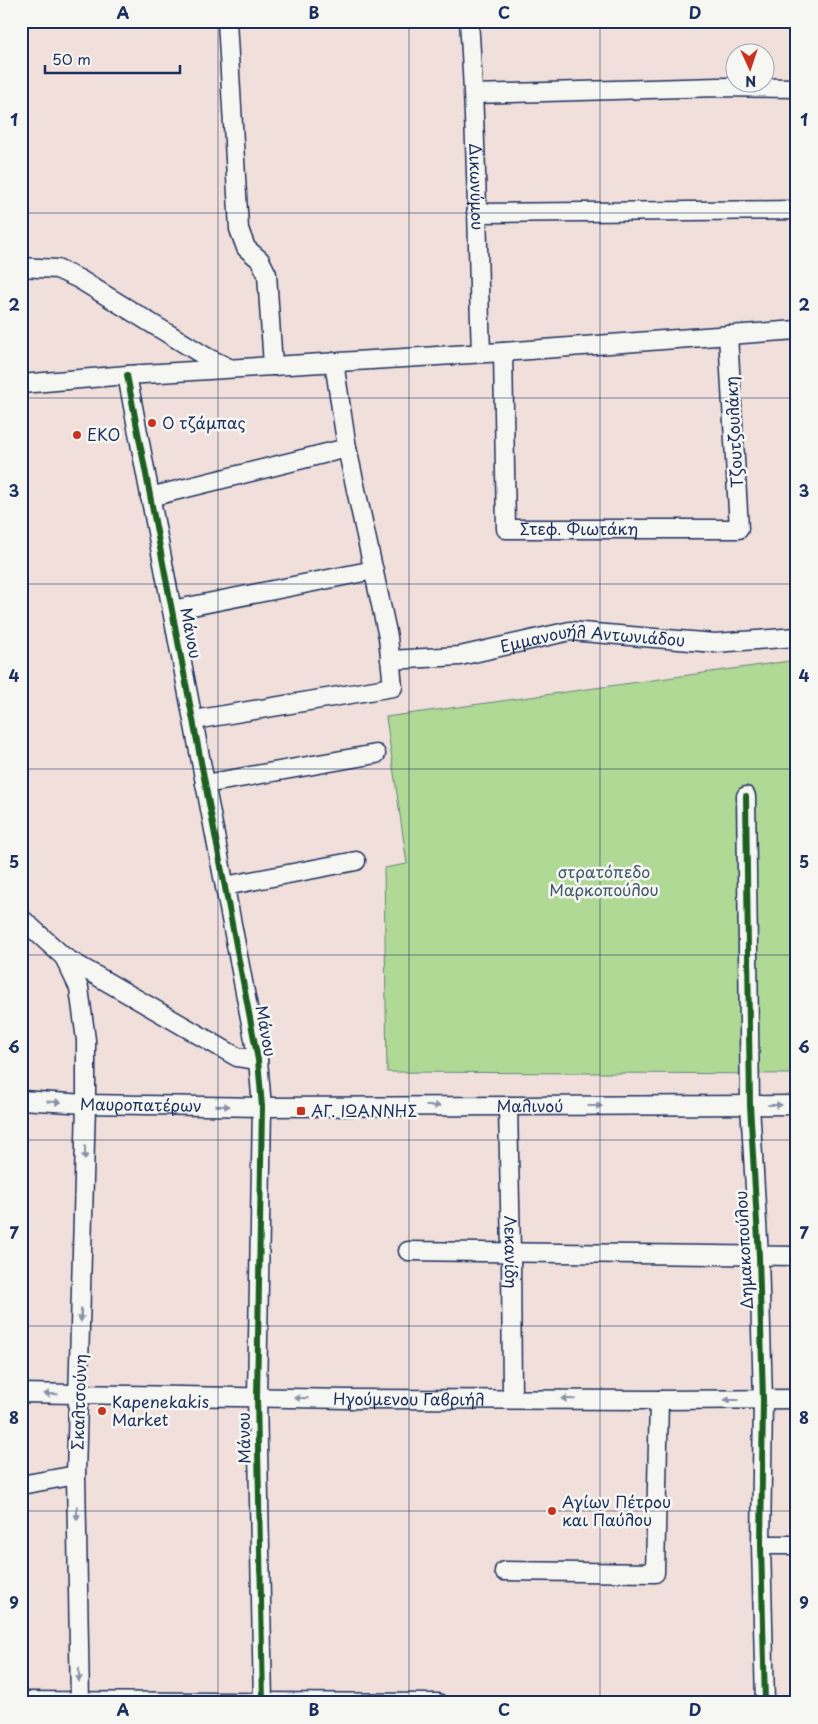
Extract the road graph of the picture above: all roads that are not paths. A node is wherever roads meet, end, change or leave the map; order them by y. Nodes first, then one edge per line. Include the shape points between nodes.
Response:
1 (227, 21) edge
2 (469, 21) edge
3 (797, 88) edge
4 (474, 94) junction
5 (797, 210) edge
6 (476, 212) junction
7 (21, 267) edge
8 (797, 330) edge
9 (728, 335) junction
10 (503, 352) junction
11 (481, 353) junction
12 (334, 362) junction
13 (273, 366) junction
14 (229, 368) junction
15 (127, 375) junction
16 (21, 384) edge
17 (347, 448) junction
18 (150, 497) junction
19 (739, 529) joint
20 (374, 570) junction
21 (172, 610) junction
22 (797, 637) edge
23 (390, 660) junction
24 (194, 720) junction
25 (376, 754) dead end
26 (205, 784) junction
27 (746, 796) dead end
28 (356, 861) dead end
29 (225, 886) junction
30 (24, 923) edge
31 (64, 957) junction
32 (258, 1060) junction
33 (21, 1100) edge
34 (86, 1104) junction
35 (750, 1105) junction
36 (797, 1105) edge
37 (508, 1106) junction
38 (262, 1107) junction
39 (408, 1251) dead end
40 (512, 1253) junction
41 (759, 1256) junction
42 (797, 1256) edge
43 (21, 1393) edge
44 (79, 1395) junction
45 (258, 1397) junction
46 (512, 1398) junction
47 (797, 1399) edge
48 (659, 1400) junction
49 (763, 1400) junction
50 (76, 1475) junction
51 (21, 1485) edge
52 (761, 1545) junction
53 (797, 1545) edge
54 (504, 1571) dead end
55 (21, 1701) edge
56 (80, 1702) edge
57 (263, 1702) edge
58 (360, 1703) edge
59 (438, 1703) edge
60 (765, 1703) edge

1 - 13 street via 239,229 246,248 260,260 267,274
2 - 4 street, Δικωνύμου
3 - 4 street
4 - 6 street, Δικωνύμου
5 - 6 street
6 - 11 street, Δικωνύμου
7 - 14 street via 57,269 79,279
8 - 9 street
9 - 10 street
9 - 19 street, Τζουτζουλάκη
10 - 11 street
10 - 19 street, Στεφ. Φιωτάκη via 506,529
11 - 12 street
12 - 13 street
12 - 17 street
13 - 14 street
14 - 15 street
15 - 16 street
15 - 18 street, Μάνου
17 - 18 street
17 - 20 street
18 - 21 street, Μάνου
20 - 21 street
20 - 23 street
21 - 24 street, Μάνου
22 - 23 street, Εμμανουήλ Αντωνιάδου via 715,643 570,631 460,656
23 - 24 street via 393,687
24 - 26 street, Μάνου
25 - 26 street
26 - 29 street, Μάνου
27 - 35 street, Δημακοπούλου
28 - 29 street
29 - 32 street, Μάνου
30 - 31 street
31 - 32 street via 237,1057
31 - 34 street, Σκαλτσούνη via 79,988 86,1040
32 - 38 street, Μάνου
33 -> 34 street, Μαυροπατέρων
34 -> 38 street, Μαυροπατέρων
34 -> 44 street, Σκαλτσούνη
35 -> 36 street, Μαλινού
37 -> 35 street, Μαλινού
35 - 41 street, Δημακοπούλου
38 -> 37 street, Μαλινού
37 - 40 street, Λεκανίδη
38 - 45 street, Μάνου
39 - 40 street
40 - 41 street
40 - 46 street, Λεκανίδη
41 - 42 street
41 - 49 street, Δημακοπούλου
44 -> 43 street, Ηγούμενου Γαβριήλ
44 - 45 street, Ηγούμενου Γαβριήλ
44 - 50 street, Σκαλτσούνη
46 -> 45 street, Ηγούμενου Γαβριήλ
45 - 57 street, Μάνου
48 -> 46 street, Ηγούμενου Γαβριήλ
47 - 49 street, Ηγούμενου Γαβριήλ
49 -> 48 street, Ηγούμενου Γαβριήλ
48 - 54 street via 655,1573
49 - 52 street, Δημακοπούλου
50 - 51 street
50 -> 56 street, Σκαλτσούνη
52 - 53 street
52 - 60 street, Δημακοπούλου
55 - 56 street
56 - 57 street
57 - 58 street
58 - 59 street

